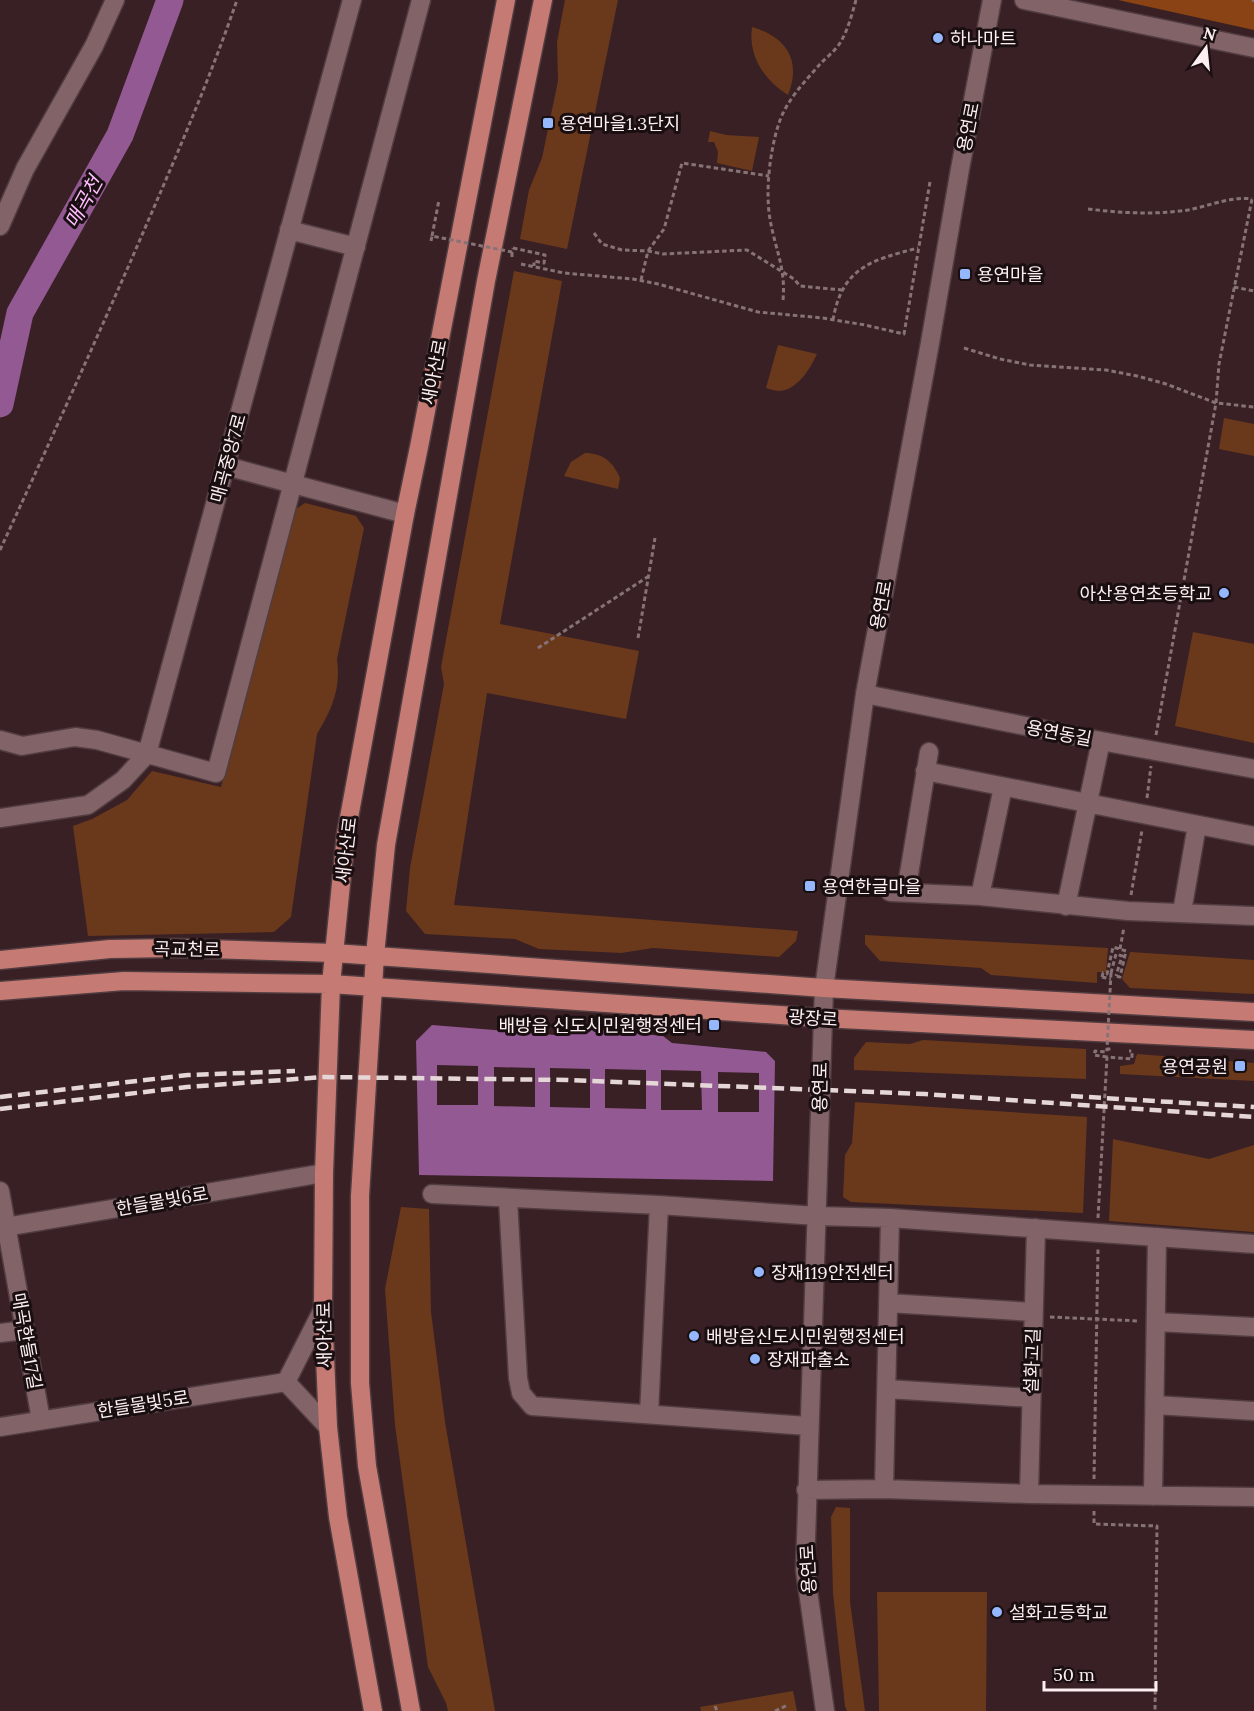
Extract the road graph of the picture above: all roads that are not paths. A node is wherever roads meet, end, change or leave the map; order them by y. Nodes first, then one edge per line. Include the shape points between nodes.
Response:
1 (115, 0) edge
2 (352, 0) edge
3 (421, 0) edge
4 (506, 0) edge
5 (543, 0) edge
6 (992, 0) edge
7 (1024, 0) edge
8 (1254, 48) edge
9 (0, 226) edge
10 (289, 230) junction
11 (356, 247) junction
12 (226, 466) junction
13 (294, 483) junction
14 (405, 514) junction
15 (865, 694) junction
16 (0, 740) edge
17 (1101, 741) junction
18 (929, 752) dead end
19 (147, 754) junction
20 (1254, 769) edge
21 (926, 771) junction
22 (1003, 787) junction
23 (1088, 804) junction
24 (0, 818) edge
25 (1197, 825) junction
26 (1254, 836) edge
27 (980, 896) junction
28 (1066, 906) junction
29 (1182, 912) junction
30 (1254, 916) edge
31 (334, 952) junction
32 (375, 956) junction
33 (0, 960) edge
34 (331, 984) junction
35 (373, 986) junction
36 (824, 988) junction
37 (0, 991) edge
38 (1254, 1012) edge
39 (822, 1018) junction
40 (1254, 1040) edge
41 (324, 1173) junction
42 (0, 1191) edge
43 (432, 1194) dead end
44 (508, 1199) junction
45 (659, 1205) junction
46 (817, 1216) junction
47 (890, 1218) junction
48 (3, 1228) edge
49 (1036, 1228) junction
50 (1157, 1237) junction
51 (1254, 1244) edge
52 (888, 1304) junction
53 (323, 1309) junction
54 (1041, 1315) junction
55 (1149, 1322) junction
56 (1254, 1328) edge
57 (25, 1330) junction
58 (0, 1333) edge
59 (286, 1382) junction
60 (887, 1389) junction
61 (1031, 1398) junction
62 (1155, 1405) junction
63 (1254, 1412) edge
64 (649, 1414) junction
65 (41, 1420) junction
66 (808, 1426) junction
67 (0, 1427) edge
68 (328, 1428) junction
69 (884, 1489) junction
70 (806, 1490) junction
71 (1029, 1494) junction
72 (1153, 1496) junction
73 (1254, 1497) edge
74 (373, 1711) edge
75 (411, 1711) edge
76 (825, 1711) edge

1 - 9 street via 94,46 25,169
2 - 10 street, 매곡중앙7로
3 - 11 street
4 - 14 main road, 새아산로
5 - 32 main road, 새아산로 via 486,281 388,833
6 - 15 street, 용연로
7 - 8 street
10 - 11 street
10 - 12 street, 매곡중앙7로
11 - 13 street
12 - 13 street
12 - 19 street, 매곡중앙7로
13 - 14 street
13 - 19 street via 216,773
14 - 31 main road, 새아산로 via 346,834
15 - 17 street, 용연동길
15 - 36 street, 용연로
16 - 19 street via 22,746 75,737
17 - 20 street, 용연동길
17 - 23 street
18 - 21 street
19 - 24 street, 매곡중앙7로 via 123,780 88,805
21 - 22 street
21 - 27 street via 898,892
22 - 23 street
22 - 27 street
23 - 25 street
23 - 28 street
25 - 26 street
25 - 29 street
27 - 28 street
28 - 29 street
29 - 30 street
31 - 32 main road, 곡교천로
31 - 33 main road, 곡교천로 via 110,949
31 - 34 main road, 새아산로
32 - 35 main road, 새아산로
32 - 36 main road, 광장로
34 - 35 main road, 곡교천로
34 - 37 main road, 곡교천로 via 124,981
34 - 41 main road, 새아산로
35 - 39 main road, 광장로
35 - 75 main road, 새아산로 via 360,1196 360,1383 368,1466
36 - 38 main road, 광장로
36 - 39 street, 용연로
39 - 40 main road, 광장로
39 - 46 street, 용연로
41 - 48 street, 한들물빛6로
41 - 53 main road, 새아산로
42 - 48 street, 매곡한들17길
43 - 44 street
44 - 45 street
44 - 64 street via 521,1393 532,1406
45 - 46 street
45 - 64 street
46 - 47 street
46 - 66 street, 용연로
47 - 49 street
47 - 52 street
48 - 57 street, 매곡한들17길
49 - 50 street
49 - 54 street, 설화고길
50 - 51 street
50 - 55 street
52 - 54 street
52 - 60 street
53 - 59 street
53 - 68 main road, 새아산로
54 - 61 street, 설화고길
55 - 56 street
55 - 62 street
57 - 58 street
57 - 65 street, 매곡한들17길
59 - 65 street, 한들물빛5로
59 - 68 street
60 - 61 street
60 - 69 street
61 - 71 street, 설화고길
62 - 63 street
62 - 72 street
64 - 66 street
65 - 67 street, 한들물빛5로
66 - 70 street, 용연로
68 - 74 main road, 새아산로 via 339,1517
69 - 70 street
69 - 71 street
70 - 76 street, 용연로 via 805,1570
71 - 72 street
72 - 73 street

